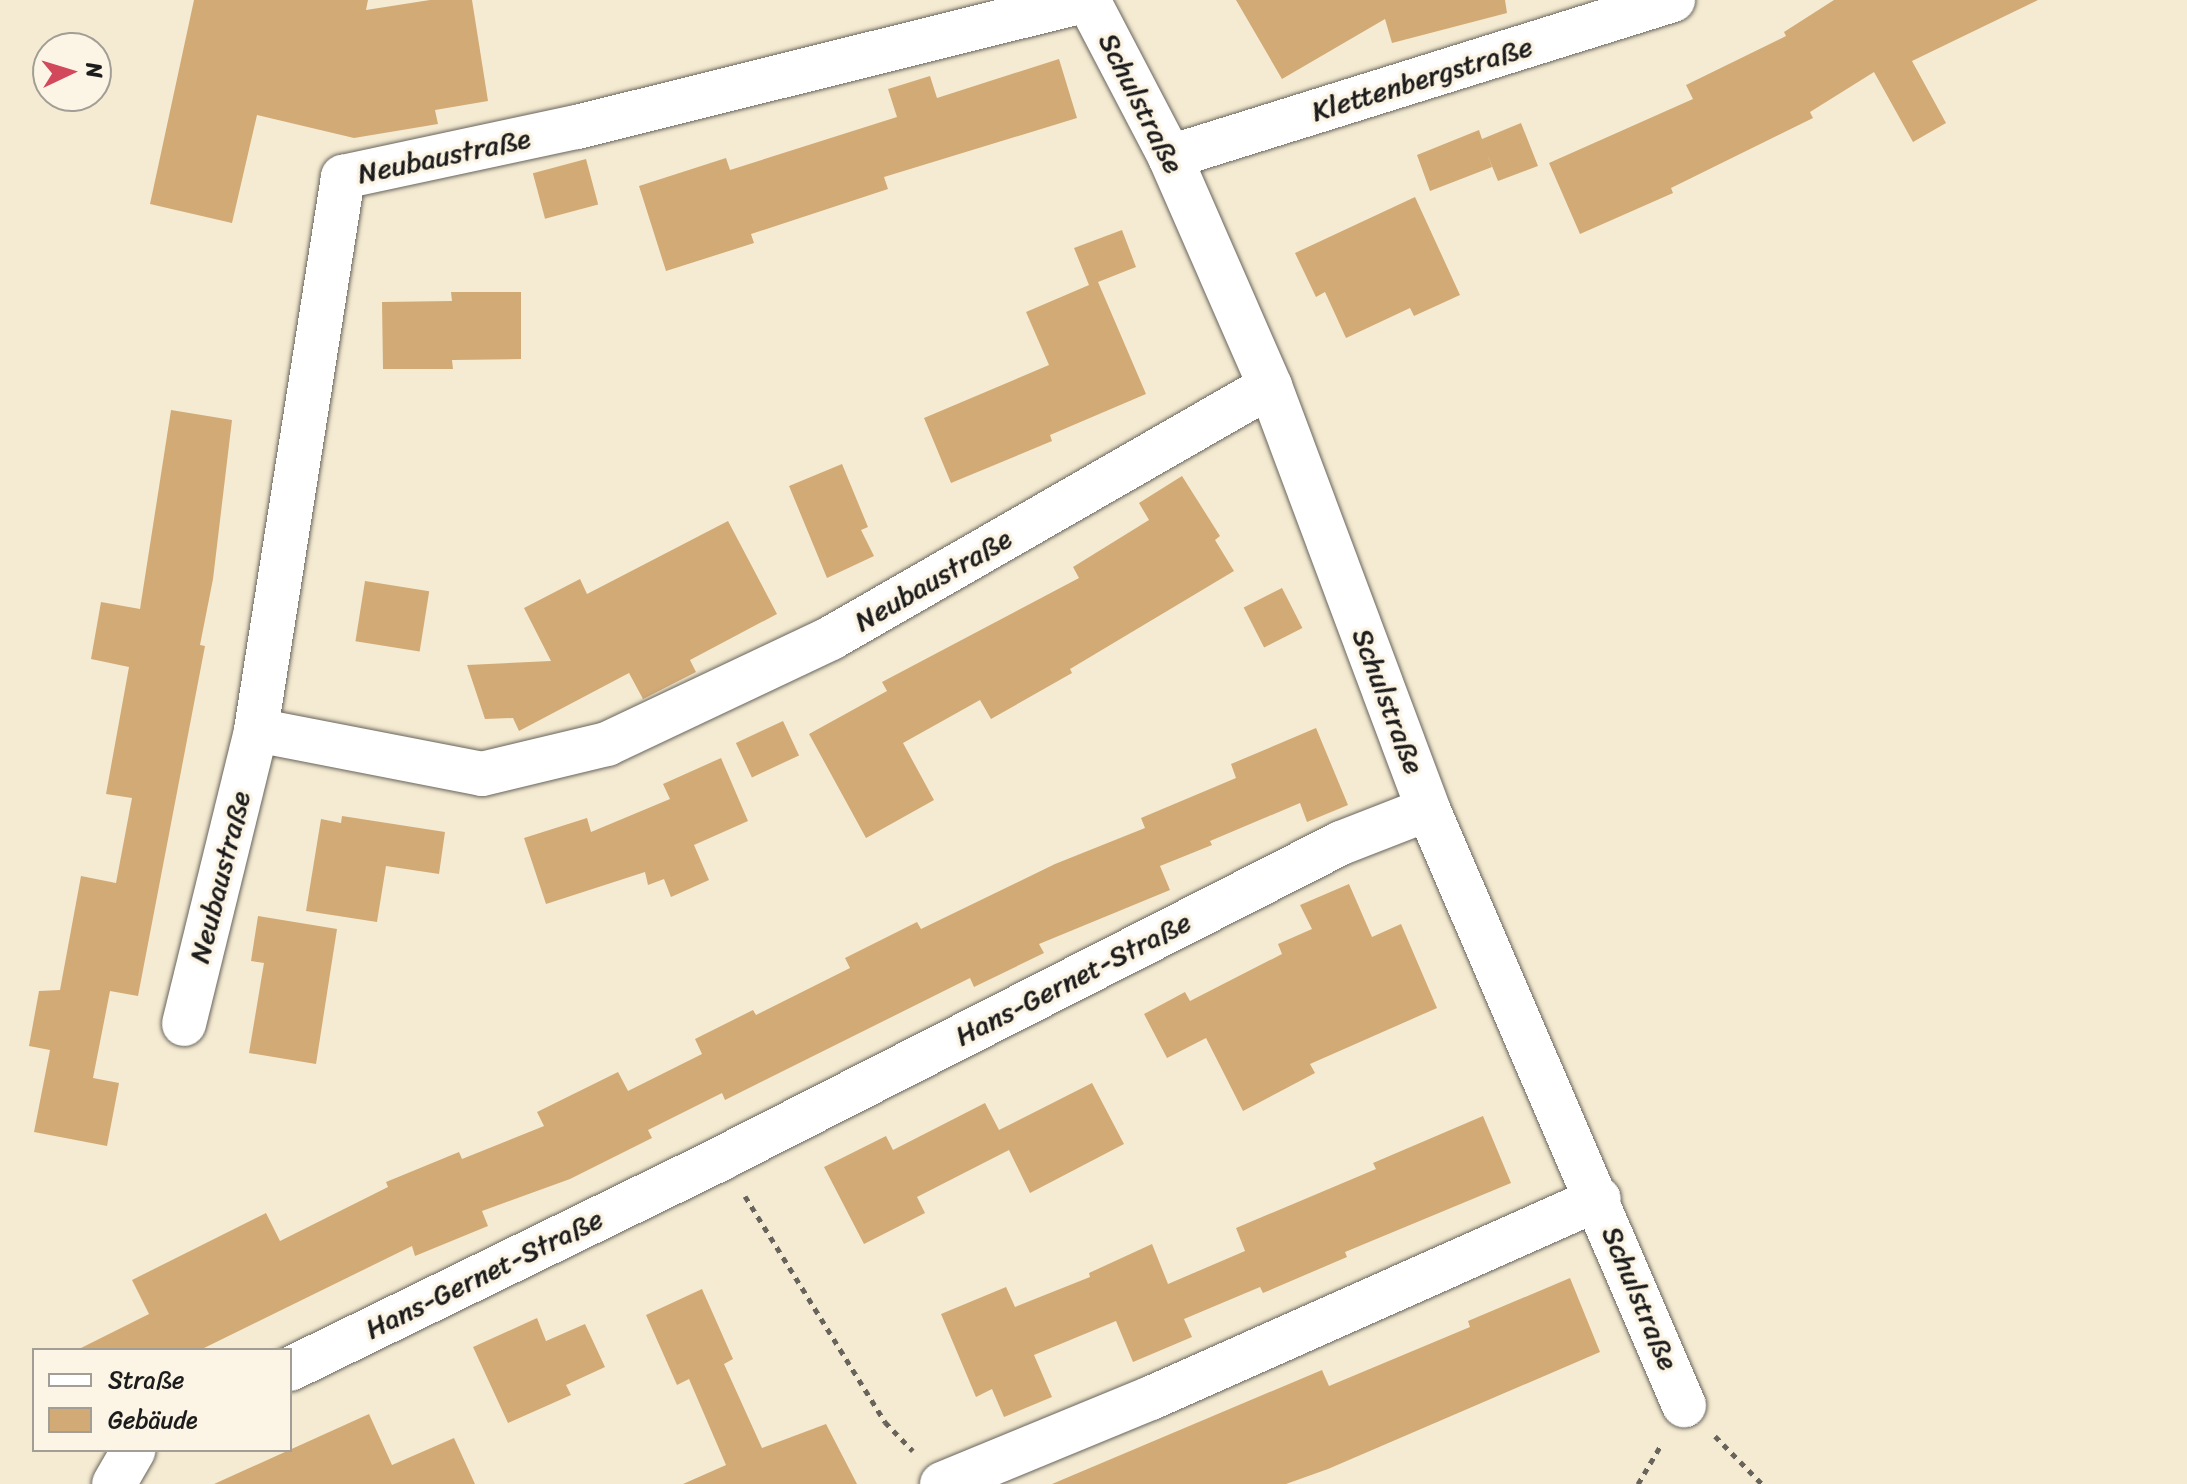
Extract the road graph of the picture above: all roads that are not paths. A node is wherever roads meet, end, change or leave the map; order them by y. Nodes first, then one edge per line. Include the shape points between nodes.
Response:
1 (1088, 0) edge
2 (1673, 0) edge
3 (1572, 16) edge
4 (1170, 157) junction
5 (1270, 386) junction
6 (256, 730) junction
7 (1428, 809) junction
8 (184, 1024) dead end
9 (1599, 1199) junction
10 (292, 1368) edge
11 (1684, 1405) road end
12 (133, 1452) edge
13 (943, 1483) edge
14 (114, 1484) edge

1 - 4 street, Schulstraße
1 - 6 street, Neubaustraße via 577,127 343,177
2 - 3 street, Klettenbergstraße
3 - 4 street, Klettenbergstraße
4 - 5 street, Schulstraße
5 - 6 street, Neubaustraße via 831,638 607,744 482,774
5 - 7 street, Schulstraße
6 - 8 street, Neubaustraße
7 - 9 street, Schulstraße
7 - 10 street, Hans-Gernet-Straße via 1341,843 722,1158
9 - 11 street, Schulstraße
9 - 13 street via 1151,1398
12 - 14 street

